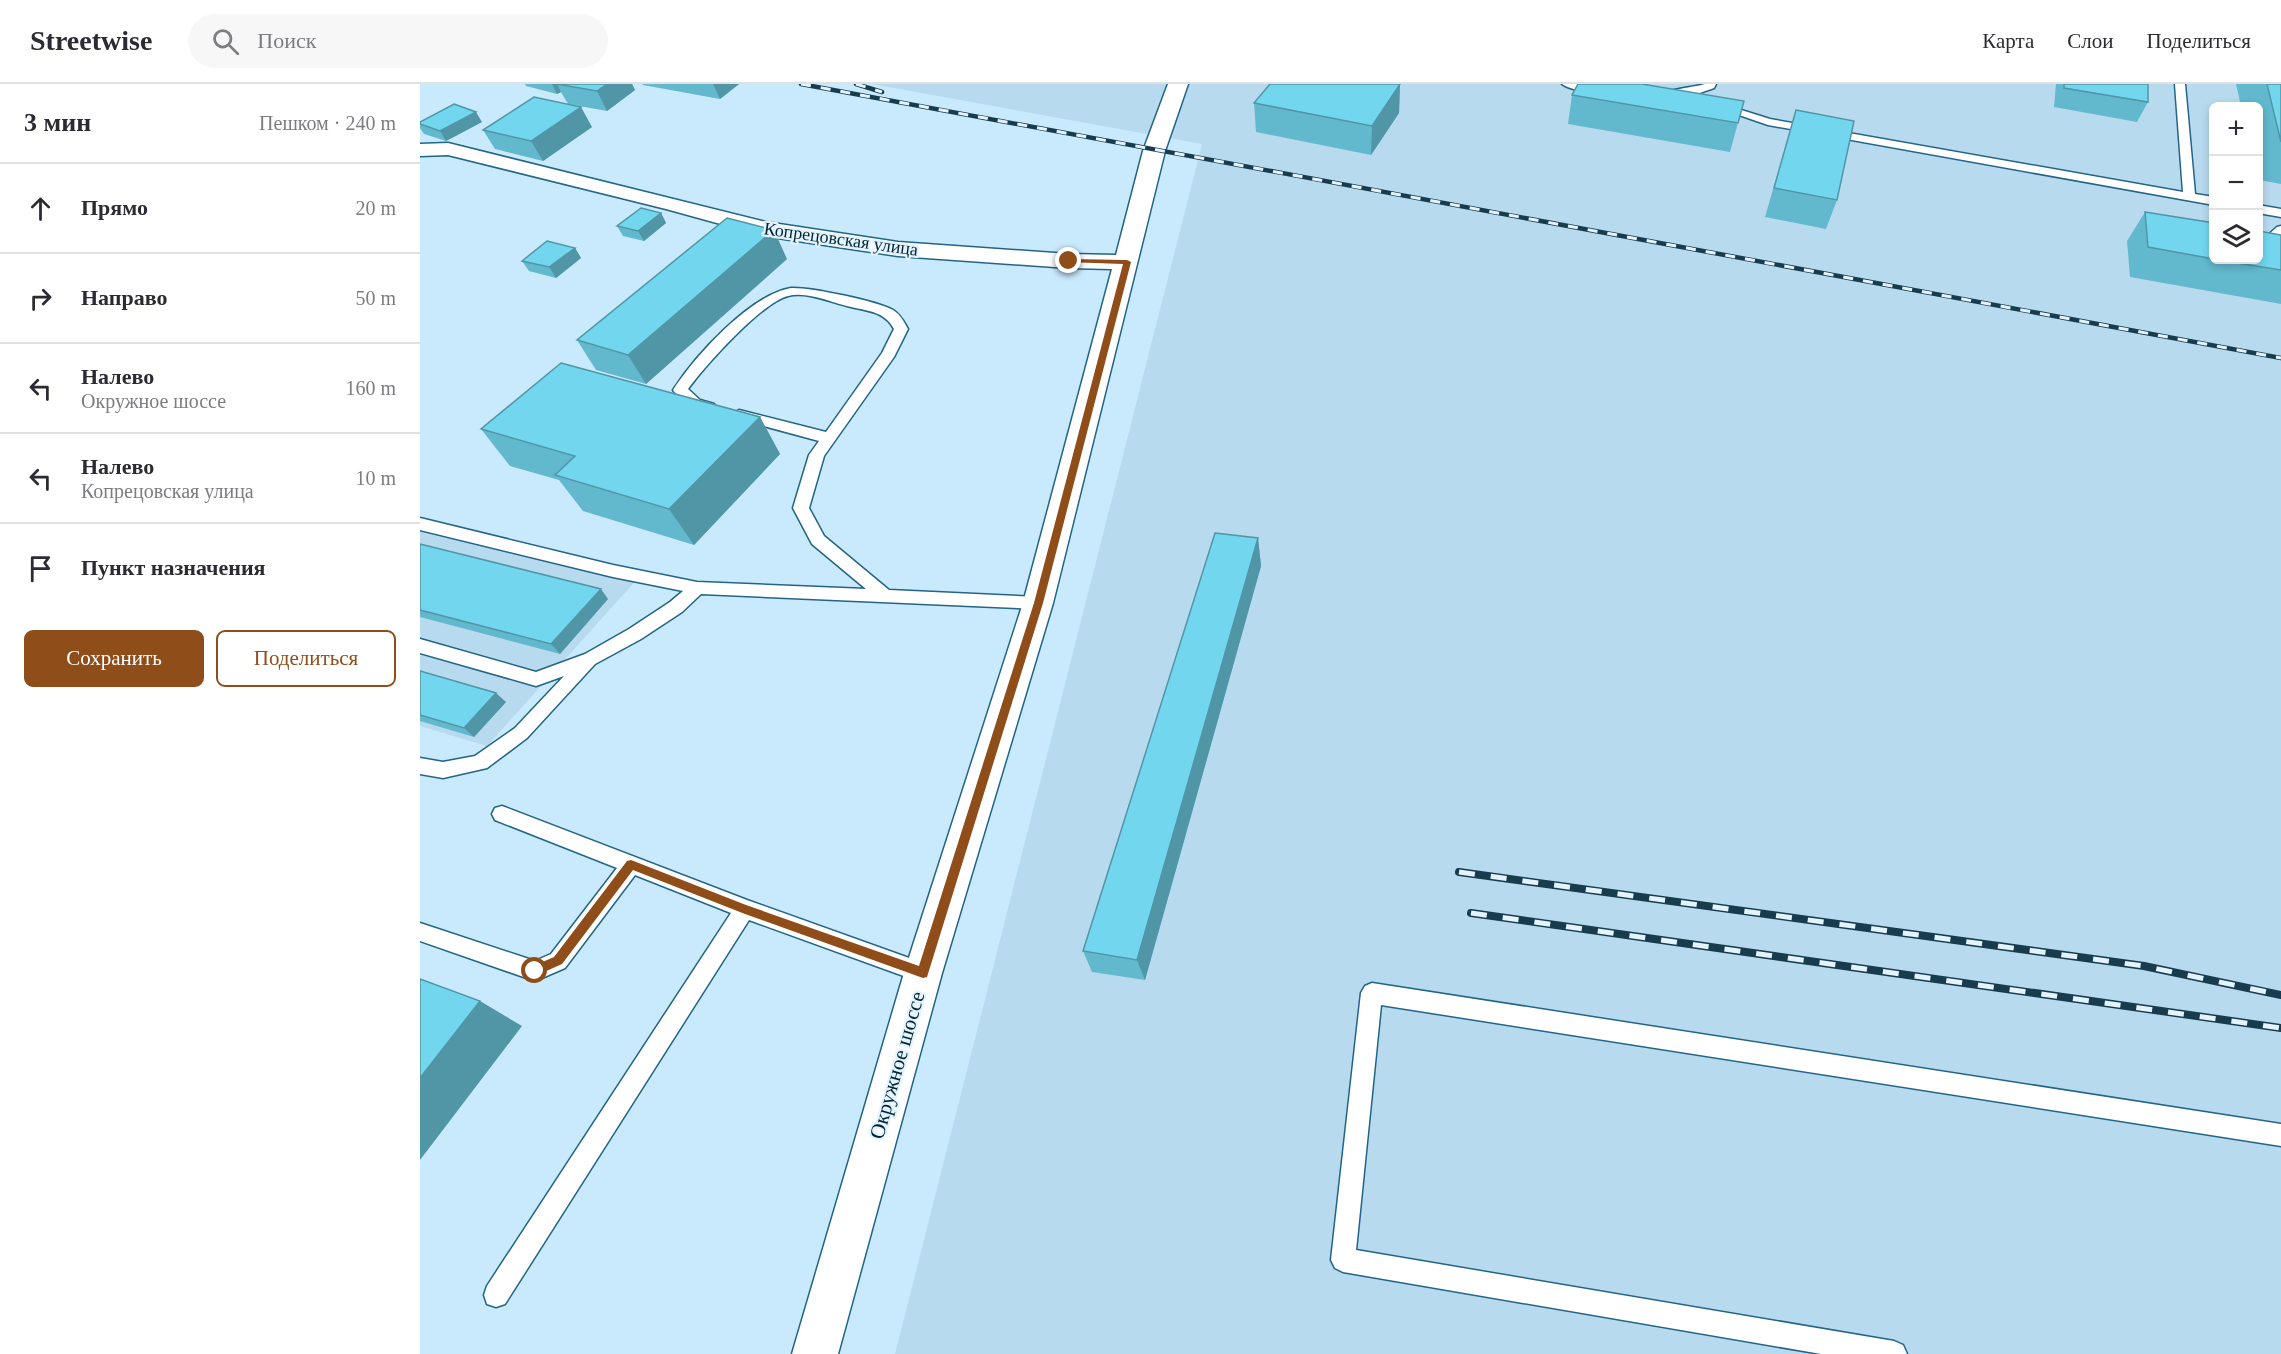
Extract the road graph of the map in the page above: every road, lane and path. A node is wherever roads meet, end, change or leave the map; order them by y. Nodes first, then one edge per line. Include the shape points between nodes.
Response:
1 (1178, 84) edge
2 (1567, 84) edge
3 (1711, 84) edge
4 (2180, 84) edge
5 (1608, 90) edge
6 (1683, 94) junction
7 (1650, 95) edge
8 (420, 150) edge
9 (2189, 197) junction
10 (2209, 200) edge
11 (2263, 210) edge
12 (2281, 213) edge
13 (2281, 230) edge
14 (2263, 247) edge
15 (1127, 262) junction
16 (829, 438) junction
17 (420, 524) edge
18 (697, 588) junction
19 (886, 597) junction
20 (1038, 603) junction
21 (420, 646) edge
22 (591, 659) junction
23 (420, 766) edge
24 (502, 814) dead end
25 (631, 865) junction
26 (745, 909) junction
27 (420, 932) edge
28 (923, 973) junction
29 (2281, 1135) edge
30 (496, 1295) dead end
31 (815, 1354) edge
32 (1894, 1354) edge

1 - 15 street, Окружное шоссе via 1154,151
2 - 5 lane
3 - 6 lane
4 - 9 lane
6 - 7 lane
6 - 9 lane via 1768,122
8 - 15 street, Копрецовская улица via 458,152 764,230 898,249
9 - 10 lane
11 - 12 lane
13 - 14 lane
15 - 20 street, Окружное шоссе
16 - 16 lane via 889,354 901,329 894,317 877,309 785,292 771,299 717,347 680,390 694,403
16 - 19 lane via 817,454 801,508 818,540
17 - 18 lane
18 - 19 lane
18 - 22 lane via 644,629
19 - 20 lane
20 - 28 street, Окружное шоссе
21 - 22 lane via 536,679
22 - 23 lane via 521,733 480,763 443,770
24 - 25 lane
25 - 26 lane
25 - 27 lane via 558,961 535,971
26 - 28 lane
26 - 30 lane
28 - 31 street, Окружное шоссе
29 - 32 lane via 1372,993 1343,1260

